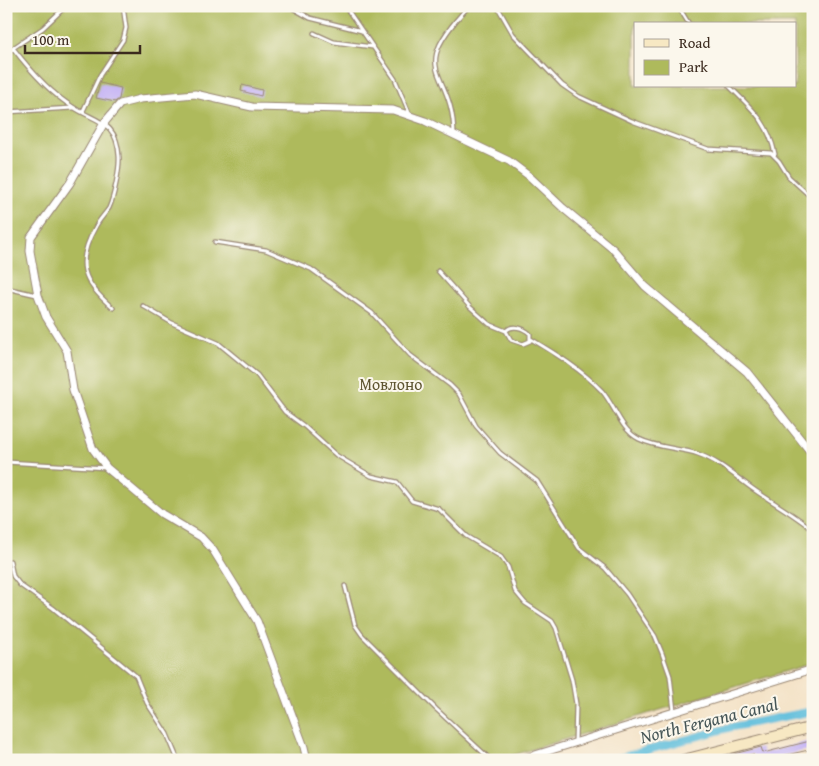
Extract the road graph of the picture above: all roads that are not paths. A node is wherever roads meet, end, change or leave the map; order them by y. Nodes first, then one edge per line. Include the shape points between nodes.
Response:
1 (66, 6) edge
2 (123, 6) edge
3 (289, 6) edge
4 (345, 6) edge
5 (469, 6) edge
6 (497, 6) edge
7 (678, 6) edge
8 (688, 22) edge
9 (363, 32) junction
10 (314, 34) dead end
11 (374, 47) junction
12 (13, 48) junction
13 (6, 53) edge
14 (731, 88) edge
15 (73, 108) junction
16 (82, 111) junction
17 (6, 112) edge
18 (410, 115) junction
19 (104, 123) junction
20 (454, 136) junction
21 (775, 155) junction
22 (813, 199) edge
23 (215, 242) dead end
24 (438, 271) dead end
25 (6, 288) edge
26 (38, 295) junction
27 (143, 306) dead end
28 (113, 308) dead end
29 (506, 332) junction
30 (531, 339) junction
31 (813, 455) edge
32 (6, 462) edge
33 (107, 468) junction
34 (813, 530) edge
35 (10, 561) dead end
36 (344, 586) dead end
37 (813, 669) edge
38 (674, 711) junction
39 (813, 727) edge
40 (575, 742) junction
41 (178, 760) edge
42 (306, 760) edge
43 (491, 760) edge
44 (519, 760) edge
45 (684, 760) edge

1 - 12 lane via 43,28
2 - 16 lane via 126,28 123,40
3 - 9 lane via 310,18
4 - 9 lane
5 - 20 lane via 448,28 435,54 436,73 452,115
6 - 21 lane via 514,34 562,85 578,96 632,121 708,149
7 - 8 lane
9 - 11 lane
10 - 11 lane via 334,42
11 - 18 lane via 403,93
12 - 13 lane
12 - 15 lane via 25,64
14 - 21 lane via 761,119 771,136
15 - 16 lane
15 - 17 lane
16 - 19 lane
18 - 19 street via 374,109 252,107 195,94 127,102 114,109
18 - 20 street
19 - 26 street via 70,183 31,237 30,251
19 - 28 lane via 114,134 119,156 114,193 87,246 83,263 86,278 96,294
20 - 31 street via 509,161 614,250 644,286 746,372
21 - 22 lane via 789,177
23 - 38 lane via 266,250 311,269 372,313 410,355 459,394 476,426 500,453 537,481 579,548 605,568 627,594 662,653 670,676
24 - 29 lane via 470,307 489,324
25 - 26 lane
26 - 33 street via 46,317 67,351 73,390 82,417 94,449
27 - 40 lane via 218,343 257,375 285,412 336,455 370,476 397,482 412,501 438,509 466,536 501,557 508,567 515,592 552,621 556,628 576,704
29 - 30 lane via 514,327 524,329
29 - 30 lane via 508,338 518,343 526,344
30 - 34 lane via 586,377 602,392 628,430 640,439 715,461
32 - 33 lane
33 - 42 street via 162,514 201,536 213,550 257,620
35 - 41 lane via 20,585 136,676
36 - 43 lane via 355,626 362,635
37 - 38 street
38 - 40 street
39 - 45 street
40 - 44 street

